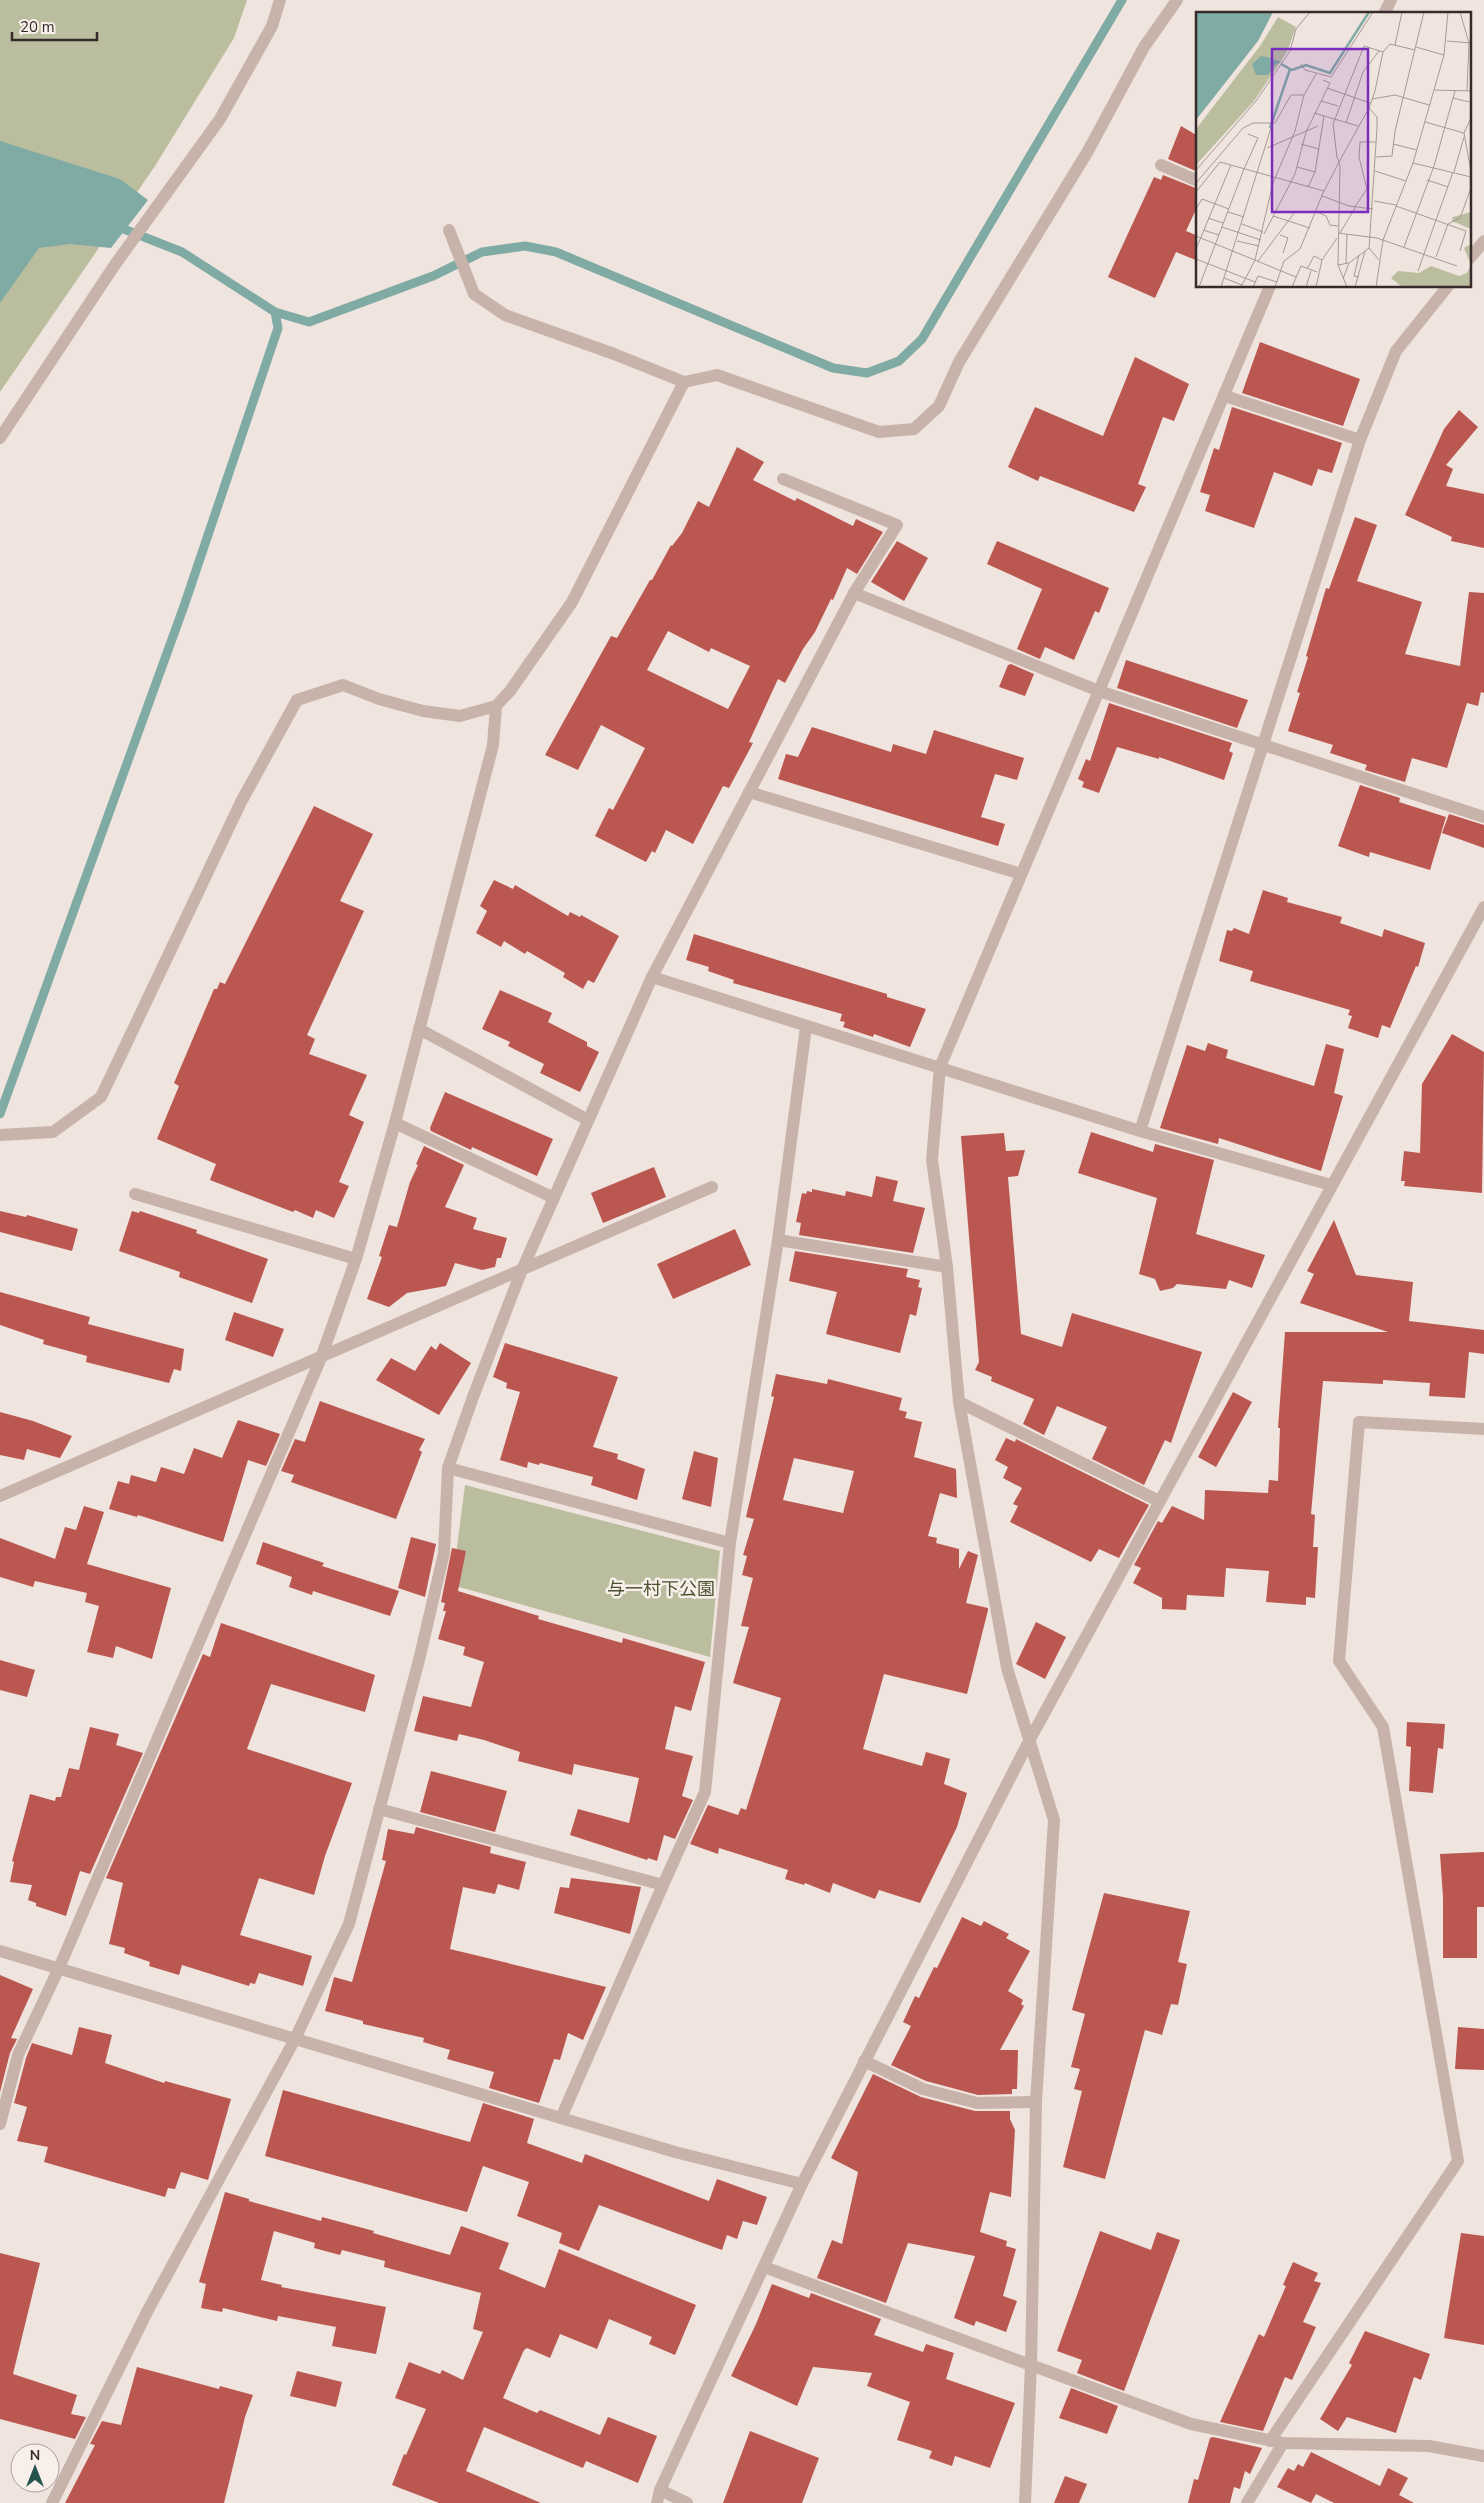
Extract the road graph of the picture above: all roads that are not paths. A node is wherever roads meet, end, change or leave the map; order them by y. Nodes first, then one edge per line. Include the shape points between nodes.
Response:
1 (280, 0) edge
2 (1177, 0) edge
3 (1391, 0) edge
4 (1385, 12) edge
5 (1161, 165) dead end
6 (1196, 180) edge
7 (448, 230) dead end
8 (1484, 241) edge
9 (1472, 256) edge
10 (1269, 288) edge
11 (1446, 288) edge
12 (684, 382) junction
13 (1226, 396) junction
14 (0, 438) edge
15 (1360, 440) junction
16 (783, 479) dead end
17 (854, 593) junction
18 (1099, 691) junction
19 (496, 706) junction
20 (1263, 745) junction
21 (749, 792) junction
22 (1484, 817) edge
23 (1021, 874) junction
24 (1484, 907) edge
25 (652, 977) junction
26 (806, 1027) junction
27 (419, 1030) junction
28 (940, 1067) junction
29 (588, 1120) junction
30 (395, 1123) junction
31 (1140, 1130) junction
32 (0, 1135) edge
33 (1331, 1185) junction
34 (712, 1188) dead end
35 (135, 1194) dead end
36 (554, 1198) junction
37 (778, 1240) junction
38 (356, 1259) junction
39 (947, 1267) junction
40 (521, 1272) junction
41 (321, 1358) junction
42 (959, 1402) junction
43 (1484, 1429) edge
44 (448, 1468) junction
45 (0, 1496) edge
46 (1159, 1502) junction
47 (730, 1543) junction
48 (1028, 1743) junction
49 (379, 1809) junction
50 (663, 1885) junction
51 (0, 1951) edge
52 (60, 1968) junction
53 (295, 2039) junction
54 (864, 2061) junction
55 (1036, 2102) junction
56 (561, 2118) junction
57 (0, 2124) edge
58 (802, 2184) junction
59 (764, 2267) junction
60 (1031, 2364) junction
61 (1277, 2442) junction
62 (1484, 2456) edge
63 (658, 2497) edge
64 (52, 2503) edge
65 (687, 2503) edge
66 (1025, 2503) edge
67 (1247, 2503) edge

1 - 14 street via 272,26 220,119 148,218
2 - 12 street via 1144,46 1083,159 959,362 939,406 914,429 879,432 717,375
3 - 4 street
5 - 6 street
7 - 12 street via 474,294 505,314
8 - 9 street
10 - 13 street
11 - 15 street via 1396,351
12 - 19 street via 572,602
13 - 15 street
13 - 18 street
15 - 20 street
16 - 17 street via 897,525
17 - 18 street
17 - 21 street
18 - 20 street
18 - 23 street
19 - 27 street via 493,745
19 - 32 street via 460,716 423,711 378,700 343,685 296,700 241,802 101,1097 53,1132
20 - 22 street
20 - 31 street
21 - 23 street
21 - 25 street
23 - 28 street
24 - 33 street
25 - 26 street
25 - 29 street
26 - 28 street
26 - 37 street
27 - 29 street
27 - 30 street
28 - 31 street
28 - 39 street via 932,1160
29 - 36 street
30 - 36 street
30 - 38 street
31 - 33 street
33 - 46 street via 1291,1264
34 - 40 street
35 - 38 street
36 - 40 street
37 - 39 street
37 - 47 street
38 - 41 street
39 - 42 street
40 - 41 street
40 - 44 street
41 - 45 street
41 - 52 street
42 - 46 street
42 - 48 street via 1007,1668
43 - 61 street via 1359,1422 1339,1661 1383,1727 1458,2162
44 - 47 street
44 - 49 street via 444,1553
46 - 48 street
47 - 50 street via 704,1792
48 - 54 street
48 - 55 street via 1054,1820
49 - 50 street
49 - 53 street via 349,1924
50 - 56 street
51 - 52 street
52 - 53 street
52 - 57 street via 18,2055
53 - 56 street
53 - 64 street via 148,2310
54 - 55 street via 923,2089 977,2103
54 - 58 street
55 - 60 street
56 - 58 street via 675,2152
58 - 59 street
59 - 60 street
59 - 63 street
60 - 61 street via 1191,2424
60 - 66 street
61 - 62 street via 1428,2446
61 - 67 street
63 - 65 street

